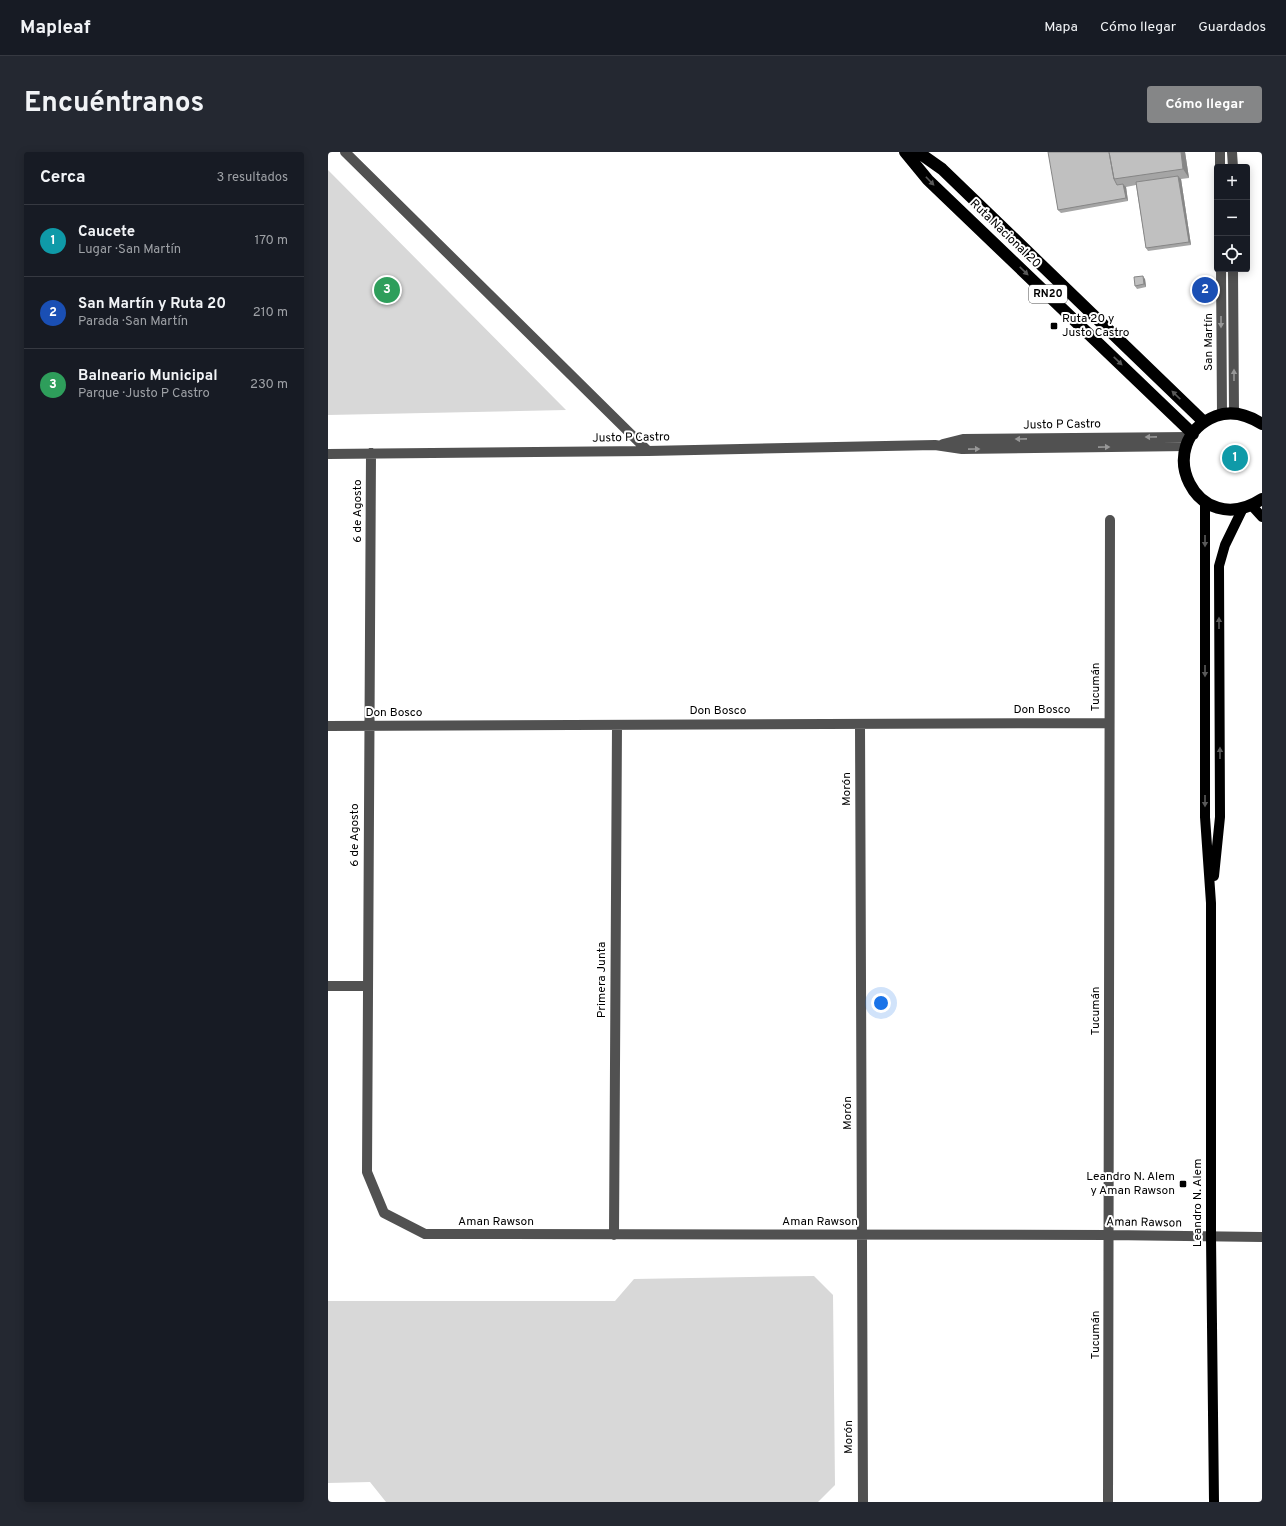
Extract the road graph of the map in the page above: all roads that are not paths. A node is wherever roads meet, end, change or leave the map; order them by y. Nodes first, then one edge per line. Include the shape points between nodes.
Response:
1 (345, 152) edge
2 (905, 152) edge
3 (918, 152) edge
4 (1220, 152) edge
5 (1232, 152) edge
6 (1220, 164) edge
7 (1233, 164) edge
8 (1221, 272) edge
9 (1233, 272) edge
10 (1228, 414) junction
11 (1204, 422) junction
12 (1262, 424) edge
13 (1190, 439) junction
14 (648, 451) junction
15 (371, 453) junction
16 (328, 454) edge
17 (1262, 499) edge
18 (1205, 502) junction
19 (1247, 507) junction
20 (1262, 516) edge
21 (1110, 520) dead end
22 (1109, 723) junction
23 (860, 724) junction
24 (617, 725) junction
25 (328, 726) edge
26 (369, 726) junction
27 (1211, 904) junction
28 (328, 986) edge
29 (368, 986) junction
30 (384, 1213) joint
31 (614, 1235) junction
32 (862, 1235) junction
33 (1109, 1236) junction
34 (1211, 1237) junction
35 (1262, 1237) edge
36 (862, 1502) edge
37 (1108, 1502) edge
38 (1214, 1502) edge

1 - 14 street
2 -> 13 highway, Ruta Nacional 20 / RN20 via 928,180
11 -> 3 highway, Ruta Nacional 20 / RN20 via 942,169
4 - 6 street
5 - 7 street
8 -> 10 street, San Martín
10 -> 9 street, San Martín
10 - 11 highway
10 - 12 highway via 1253,418
11 - 13 highway
13 - 14 street, Justo P Castro via 962,449 935,445
13 - 18 highway via 1184,460 1186,476 1193,490
14 - 15 street, Justo P Castro
15 - 16 street, Justo P Castro
15 - 26 street, 6 de Agosto
17 - 19 highway
18 - 19 highway via 1219,509 1236,510
18 -> 27 main road via 1205,817
19 - 20 main road
27 -> 19 main road via 1220,817 1219,566 1225,545
21 - 22 street, Tucumán
22 - 23 street, Don Bosco
22 - 33 street, Tucumán
23 - 24 street, Don Bosco
23 - 32 street, Morón
24 - 26 street, Don Bosco
24 - 31 street, Primera Junta
25 - 26 street, Don Bosco
26 - 29 street, 6 de Agosto
27 - 34 main road, Leandro N. Alem
28 - 29 street
29 - 30 street, 6 de Agosto via 367,1172
30 - 31 street, Aman Rawson via 425,1234
31 - 32 street, Aman Rawson
32 - 33 street, Aman Rawson
32 - 36 street, Morón
33 - 34 street, Aman Rawson
33 - 37 street, Tucumán
34 - 35 street, Aman Rawson
34 - 38 main road, Leandro N. Alem

